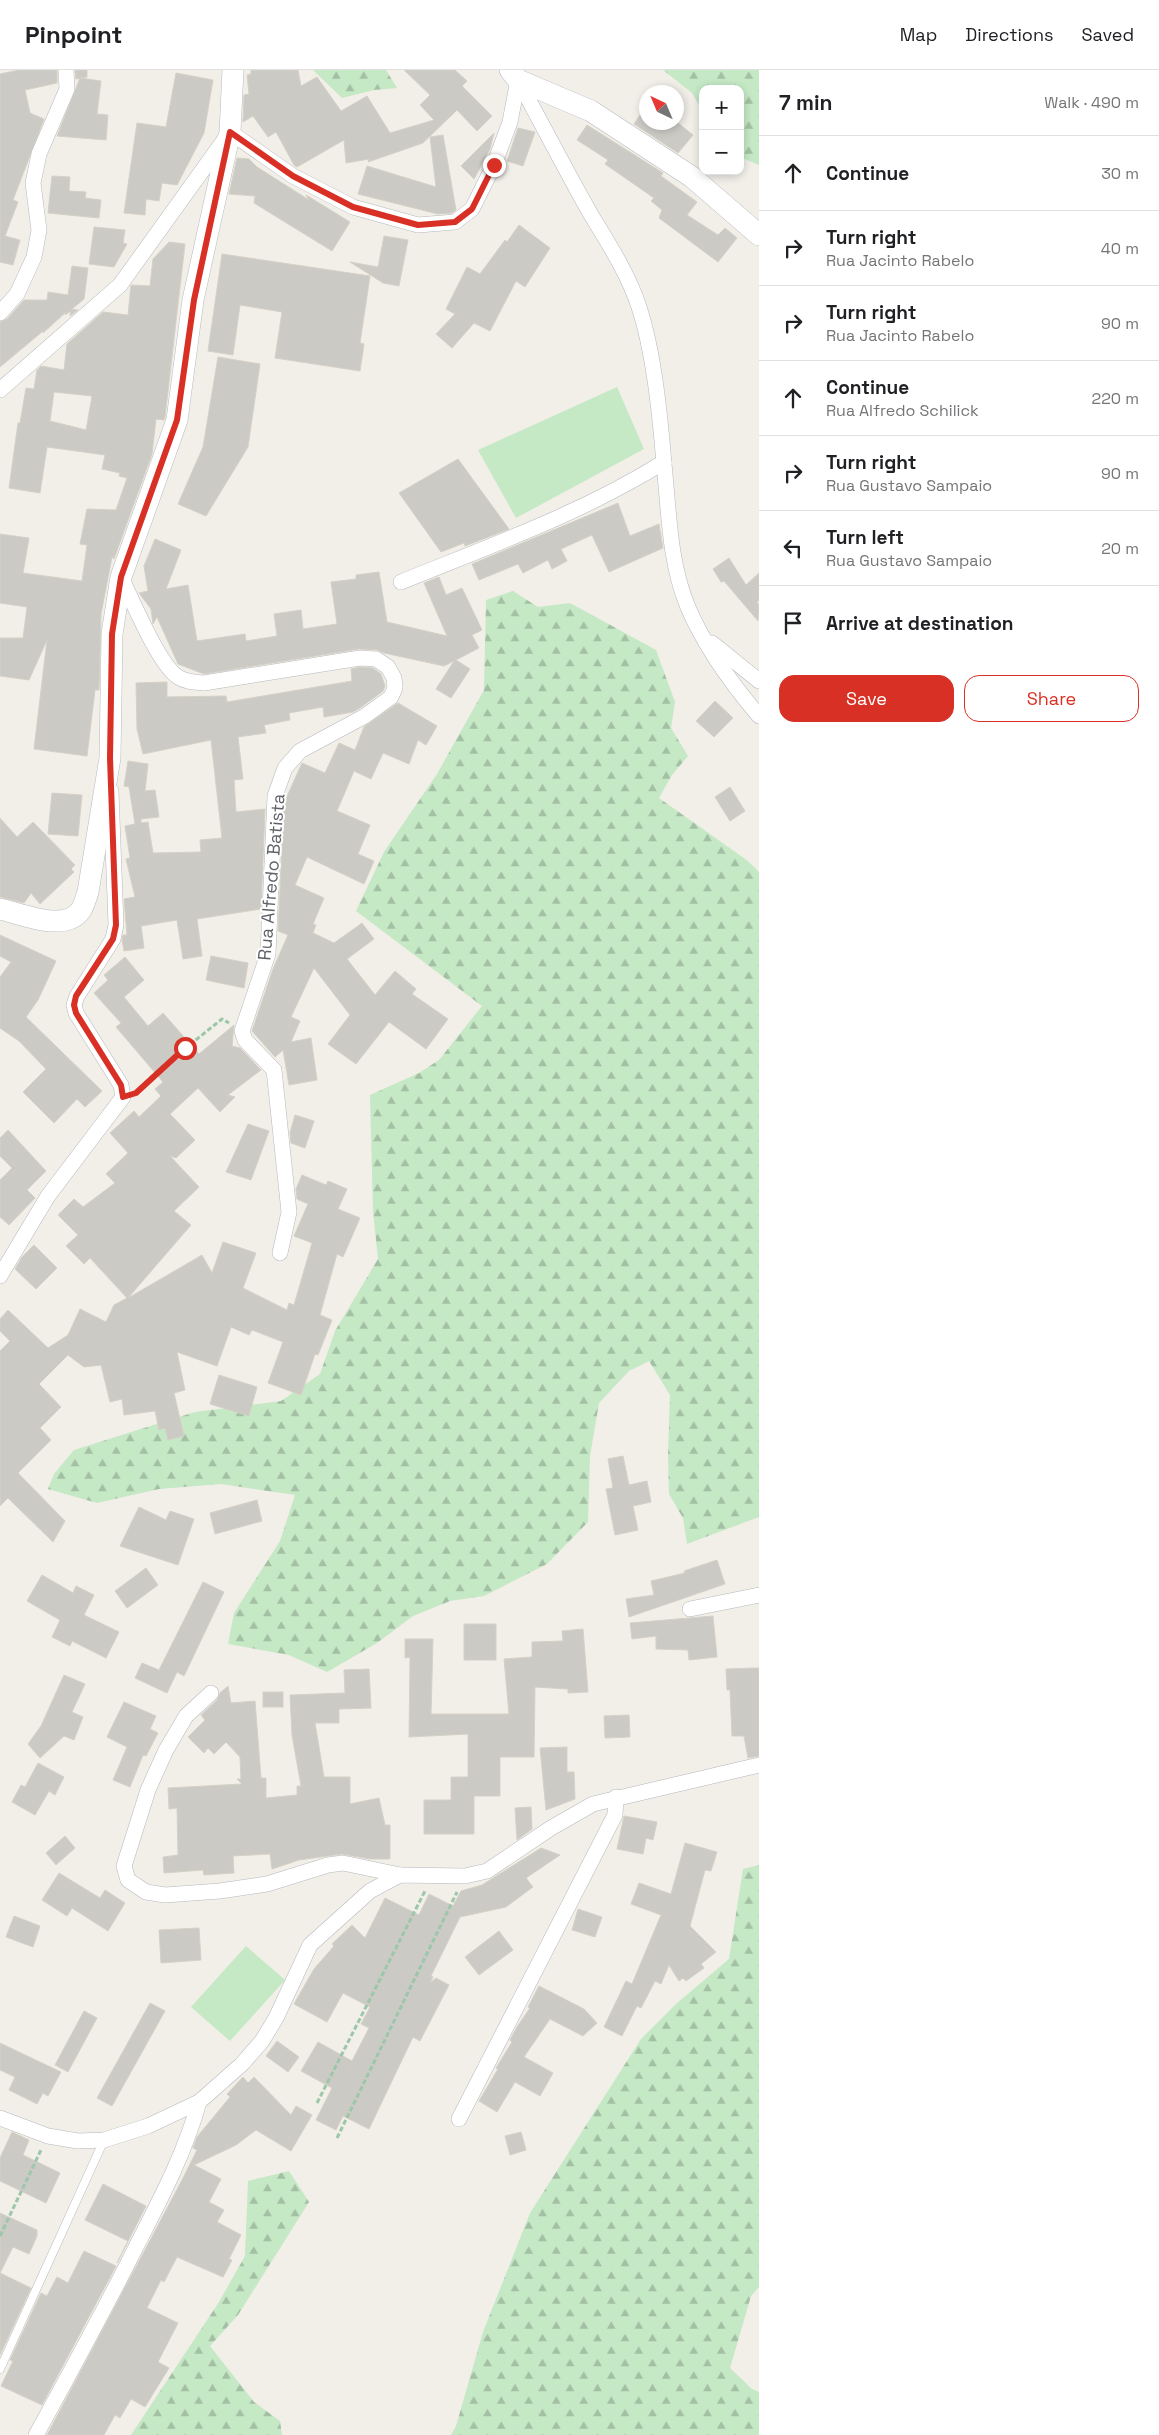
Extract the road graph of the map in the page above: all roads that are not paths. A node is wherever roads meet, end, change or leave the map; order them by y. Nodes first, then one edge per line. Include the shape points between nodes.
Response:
1 (66, 70) edge
2 (232, 70) edge
3 (514, 75) edge
4 (230, 132) junction
5 (759, 235) edge
6 (0, 313) edge
7 (0, 390) edge
8 (664, 462) junction
9 (121, 577) junction
10 (401, 582) dead end
11 (703, 636) junction
12 (759, 681) edge
13 (759, 716) edge
14 (110, 758) junction
15 (0, 909) edge
16 (280, 1253) dead end
17 (0, 1276) edge
18 (759, 1595) edge
19 (690, 1609) dead end
20 (212, 1693) dead end
21 (759, 1765) edge
22 (616, 1797) junction
23 (400, 1875) junction
24 (199, 2102) junction
25 (0, 2118) edge
26 (459, 2119) dead end
27 (104, 2140) junction
28 (0, 2369) edge
29 (36, 2435) edge

1 - 6 street via 67,89 39,154 33,184 39,230 34,257 17,294
2 - 4 street
3 - 4 street via 510,122 494,165 472,209 455,222 418,225 353,207 293,176
3 - 5 street via 591,111 692,177
3 - 8 street via 623,269 639,306 649,344
4 - 7 street via 120,285
4 - 9 street via 194,300 177,420
8 - 10 street via 620,490
8 - 11 street via 668,521 677,572 687,605
9 - 14 street via 112,634
9 - 16 street, Rua Alfredo Batista via 165,664 176,676 188,682 204,683 360,658 376,659 388,666 394,678 395,688 391,697 365,716 300,751 286,768 275,796 268,954 242,1031 245,1040 274,1070 289,1212
11 - 12 street
11 - 13 street via 735,687
14 - 15 street via 88,892 80,911 69,920 57,923
14 - 17 street via 116,925 113,939 76,996 74,1005 121,1085 123,1097 48,1196
18 - 19 street
20 - 23 street via 186,1716 148,1790 124,1866 128,1880 146,1892 165,1895 267,1884 328,1864 343,1863
21 - 22 street
22 - 23 street via 593,1804 568,1818 487,1871 465,1876
22 - 26 street via 615,1815
23 - 24 street via 370,1891 310,1945 262,2041 242,2064
24 - 27 street via 148,2126
24 - 29 street via 171,2178
25 - 27 street via 48,2136 78,2141
27 - 28 lane

